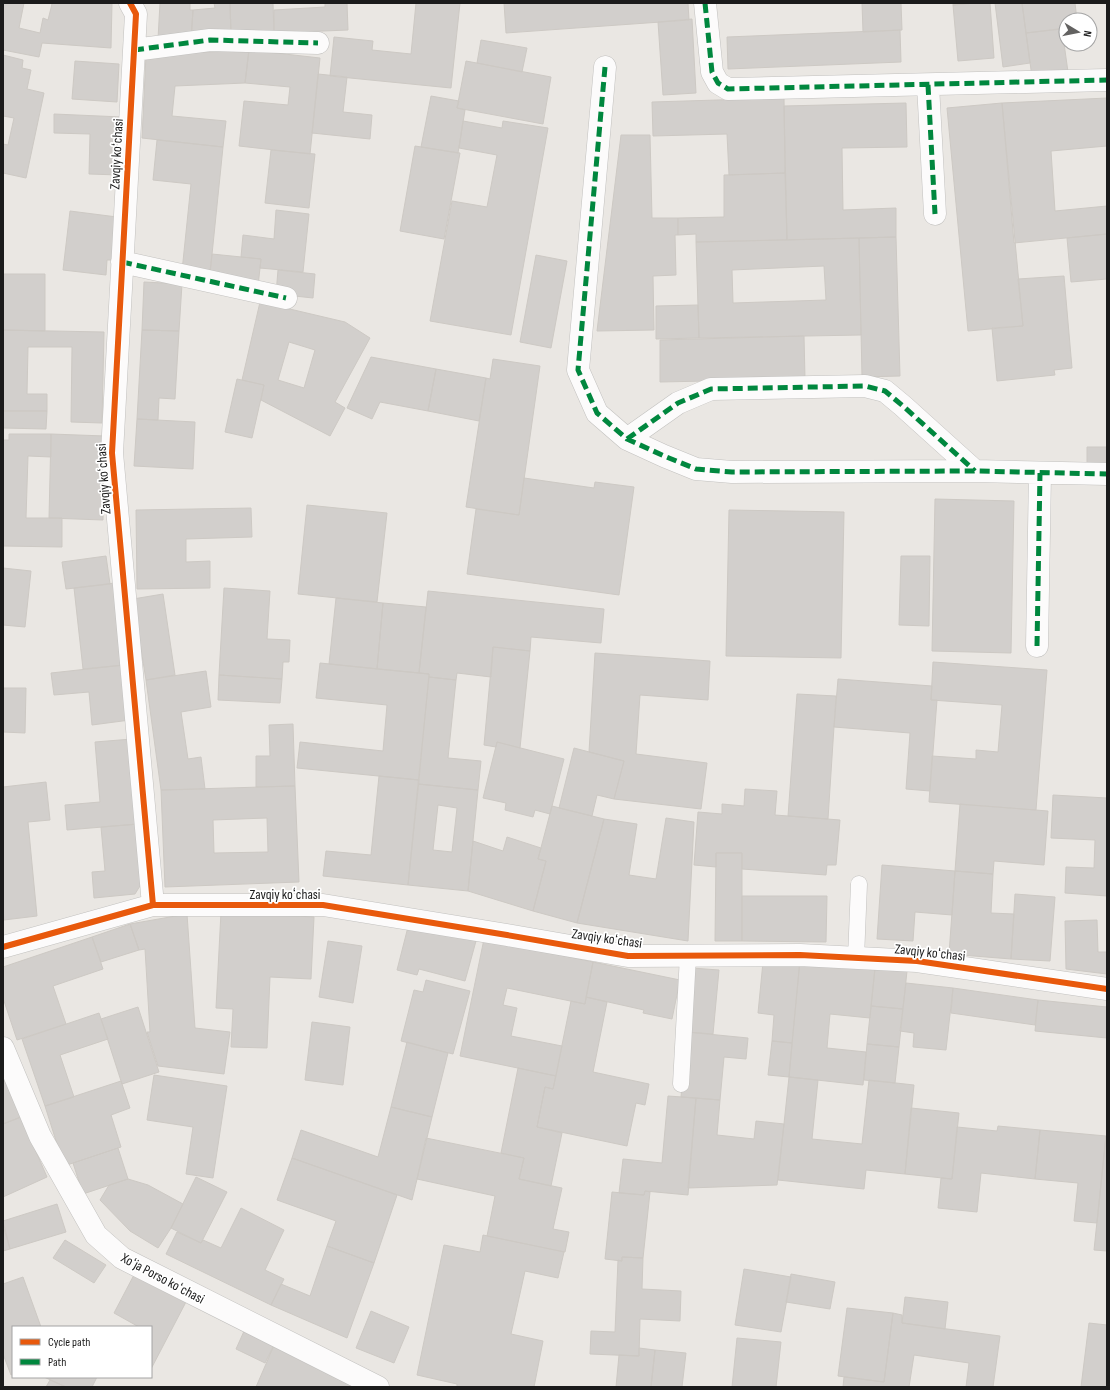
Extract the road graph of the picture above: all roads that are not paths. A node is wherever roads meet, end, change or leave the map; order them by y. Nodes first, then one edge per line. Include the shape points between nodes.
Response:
1 (130, 3) edge
2 (705, 3) edge
3 (318, 42) dead end
4 (134, 50) junction
5 (605, 67) dead end
6 (1107, 80) edge
7 (928, 85) junction
8 (935, 214) dead end
9 (122, 262) junction
10 (286, 298) dead end
11 (627, 439) junction
12 (975, 471) junction
13 (1040, 473) junction
14 (1107, 474) edge
15 (1037, 646) dead end
16 (859, 884) dead end
17 (153, 905) junction
18 (3, 947) edge
19 (688, 956) junction
20 (856, 958) junction
21 (1107, 989) edge
22 (3, 1048) edge
23 (681, 1084) dead end
24 (378, 1387) edge

1 - 4 street, Zavqiy koʻchasi via 136,14
2 - 7 street via 712,72 718,83 728,89
3 - 4 street via 210,40
4 - 9 street, Zavqiy koʻchasi
5 - 11 street via 578,370 597,413
6 - 7 street
7 - 8 street
9 - 10 street
9 - 17 street, Zavqiy koʻchasi via 112,453
11 - 12 street via 696,469 732,472
11 - 12 street via 678,402 711,389 865,386 885,391
12 - 13 street
13 - 14 street
13 - 15 street
16 - 20 lane
17 - 18 street, Zavqiy koʻchasi
17 - 19 street, Zavqiy koʻchasi via 323,905 628,956
19 - 20 street, Zavqiy koʻchasi via 800,955
19 - 23 lane
20 - 21 street, Zavqiy koʻchasi via 917,961
22 - 24 street, Xoʻja Porso koʻchasi via 40,1136 96,1236 122,1258

